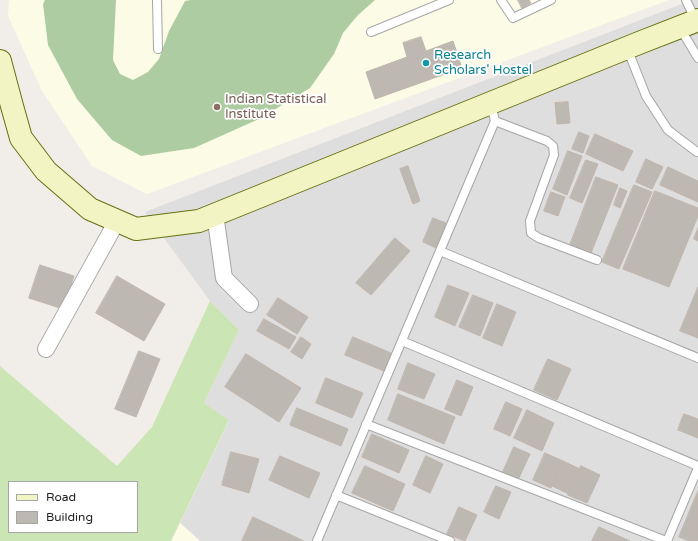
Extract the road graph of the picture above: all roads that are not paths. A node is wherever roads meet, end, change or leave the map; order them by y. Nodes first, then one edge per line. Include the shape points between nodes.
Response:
1 (157, 0) edge
2 (449, 0) edge
3 (501, 0) edge
4 (551, 0) edge
5 (686, 0) edge
6 (691, 23) edge
7 (371, 32) dead end
8 (626, 48) junction
9 (158, 49) dead end
10 (698, 58) edge
11 (0, 61) edge
12 (493, 112) junction
13 (697, 152) dead end
14 (215, 214) junction
15 (117, 220) junction
16 (440, 250) junction
17 (597, 260) dead end
18 (250, 304) dead end
19 (402, 341) junction
20 (46, 349) dead end
21 (698, 358) edge
22 (366, 424) junction
23 (698, 467) edge
24 (336, 495) junction
25 (317, 541) edge
26 (450, 541) edge
27 (667, 541) edge

1 - 9 lane
2 - 7 lane
3 - 4 lane via 513,18
5 - 6 lane
6 - 8 street
6 - 10 lane
8 - 12 street
8 - 13 lane via 646,96 668,130
11 - 15 street via 21,138 46,171 84,204
12 - 14 street
12 - 16 lane
12 - 17 lane via 553,146 554,155 530,222 532,233
14 - 15 street via 199,221 136,229
14 - 18 street via 224,278
15 - 20 street
16 - 19 lane
16 - 21 lane
19 - 22 lane
19 - 23 lane
22 - 24 lane
22 - 27 lane
23 - 27 lane
24 - 25 lane
24 - 26 lane

